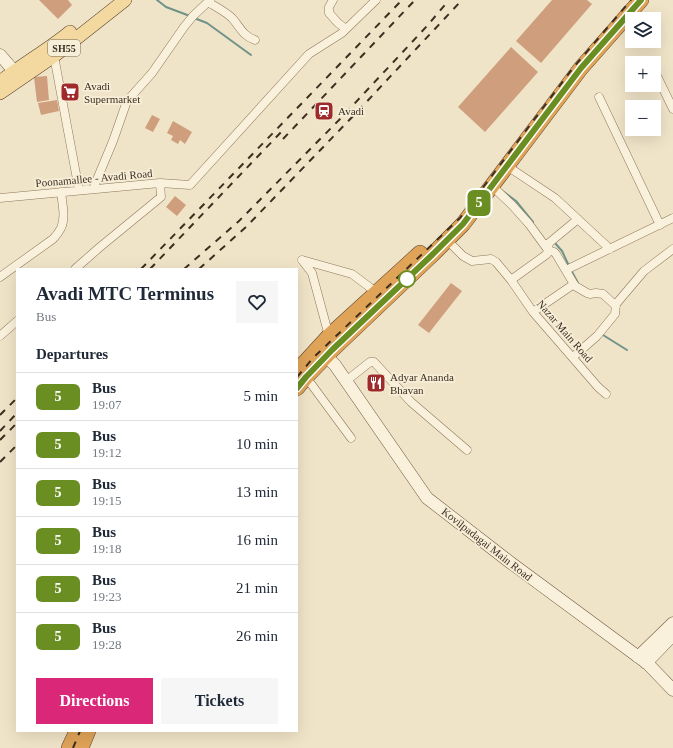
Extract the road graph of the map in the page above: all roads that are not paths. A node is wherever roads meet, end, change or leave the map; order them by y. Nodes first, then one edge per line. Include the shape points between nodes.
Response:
1 (111, 0) edge
2 (125, 0) edge
3 (333, 0) edge
4 (376, 0) edge
5 (628, 0) edge
6 (641, 0) edge
7 (209, 1) edge
8 (612, 26) junction
9 (346, 29) junction
10 (255, 40) dead end
11 (0, 55) edge
12 (54, 56) junction
13 (17, 75) junction
14 (0, 82) edge
15 (661, 84) edge
16 (0, 93) edge
17 (599, 97) dead end
18 (673, 109) edge
19 (507, 166) junction
20 (160, 183) junction
21 (492, 186) junction
22 (93, 189) junction
23 (79, 190) junction
24 (61, 192) junction
25 (0, 198) edge
26 (673, 218) edge
27 (578, 219) junction
28 (660, 225) junction
29 (447, 240) junction
30 (610, 249) junction
31 (673, 249) edge
32 (548, 252) junction
33 (76, 268) edge
34 (570, 268) junction
35 (0, 277) edge
36 (511, 280) junction
37 (574, 284) junction
38 (376, 292) junction
39 (616, 306) junction
40 (533, 312) junction
41 (16, 322) edge
42 (0, 336) edge
43 (329, 336) junction
44 (326, 357) junction
45 (573, 357) junction
46 (300, 376) edge
47 (346, 381) junction
48 (606, 394) dead end
49 (351, 438) dead end
50 (468, 450) dead end
51 (673, 623) edge
52 (673, 635) edge
53 (673, 646) edge
54 (645, 662) junction
55 (673, 690) edge
56 (77, 732) edge
57 (88, 732) edge
58 (69, 748) edge
59 (81, 748) edge

1 - 13 main road, SH55
2 - 12 main road, SH55
3 - 9 street via 328,11 338,24
4 - 9 street
5 - 8 highway
6 - 8 highway
7 - 10 street via 232,18 248,38
7 - 22 street via 193,16 152,73 127,101
8 - 19 highway
8 - 38 highway via 573,65 456,217
9 - 20 street, Poonamallee - Avadi Road via 309,54 190,185
11 - 13 main road
12 - 13 main road, SH55
12 - 23 street
13 - 14 main road, SH55
13 - 16 main road, SH55
15 - 18 street
17 - 28 street
19 - 21 highway
19 - 27 street via 556,198
20 - 22 street, Poonamallee - Avadi Road
20 - 33 street via 161,197
21 - 29 highway via 463,224
21 - 32 street via 529,224
22 - 23 street, Poonamallee - Avadi Road
23 - 24 street, Poonamallee - Avadi Road
24 - 25 street, Poonamallee - Avadi Road
24 - 35 street via 63,219 58,234
26 - 28 street
27 - 30 street
27 - 32 street via 549,243
28 - 30 street
29 - 36 street, Nazar Main Road via 472,261 491,259 496,262
29 - 44 highway
30 - 34 street
31 - 39 street via 644,271
32 - 34 street via 554,252
32 - 36 street
34 - 37 street
36 - 40 street, Nazar Main Road
37 - 39 street via 587,294 603,294
37 - 40 street
38 - 43 highway
38 - 43 street via 352,274 302,260 312,273
39 - 45 street via 615,314 597,336
40 - 45 street, Nazar Main Road
41 - 42 street
43 - 44 highway
44 - 46 highway
44 - 47 main road, Kovilpadagai Main Road
45 - 48 street, Nazar Main Road
46 - 49 street
47 - 50 street via 370,362 374,362 411,402
47 - 54 main road, Kovilpadagai Main Road via 427,498 510,563
51 - 54 main road
52 - 54 main road
53 - 54 main road
54 - 55 main road, Kovilpadagai Main Road
56 - 58 highway
57 - 59 highway

